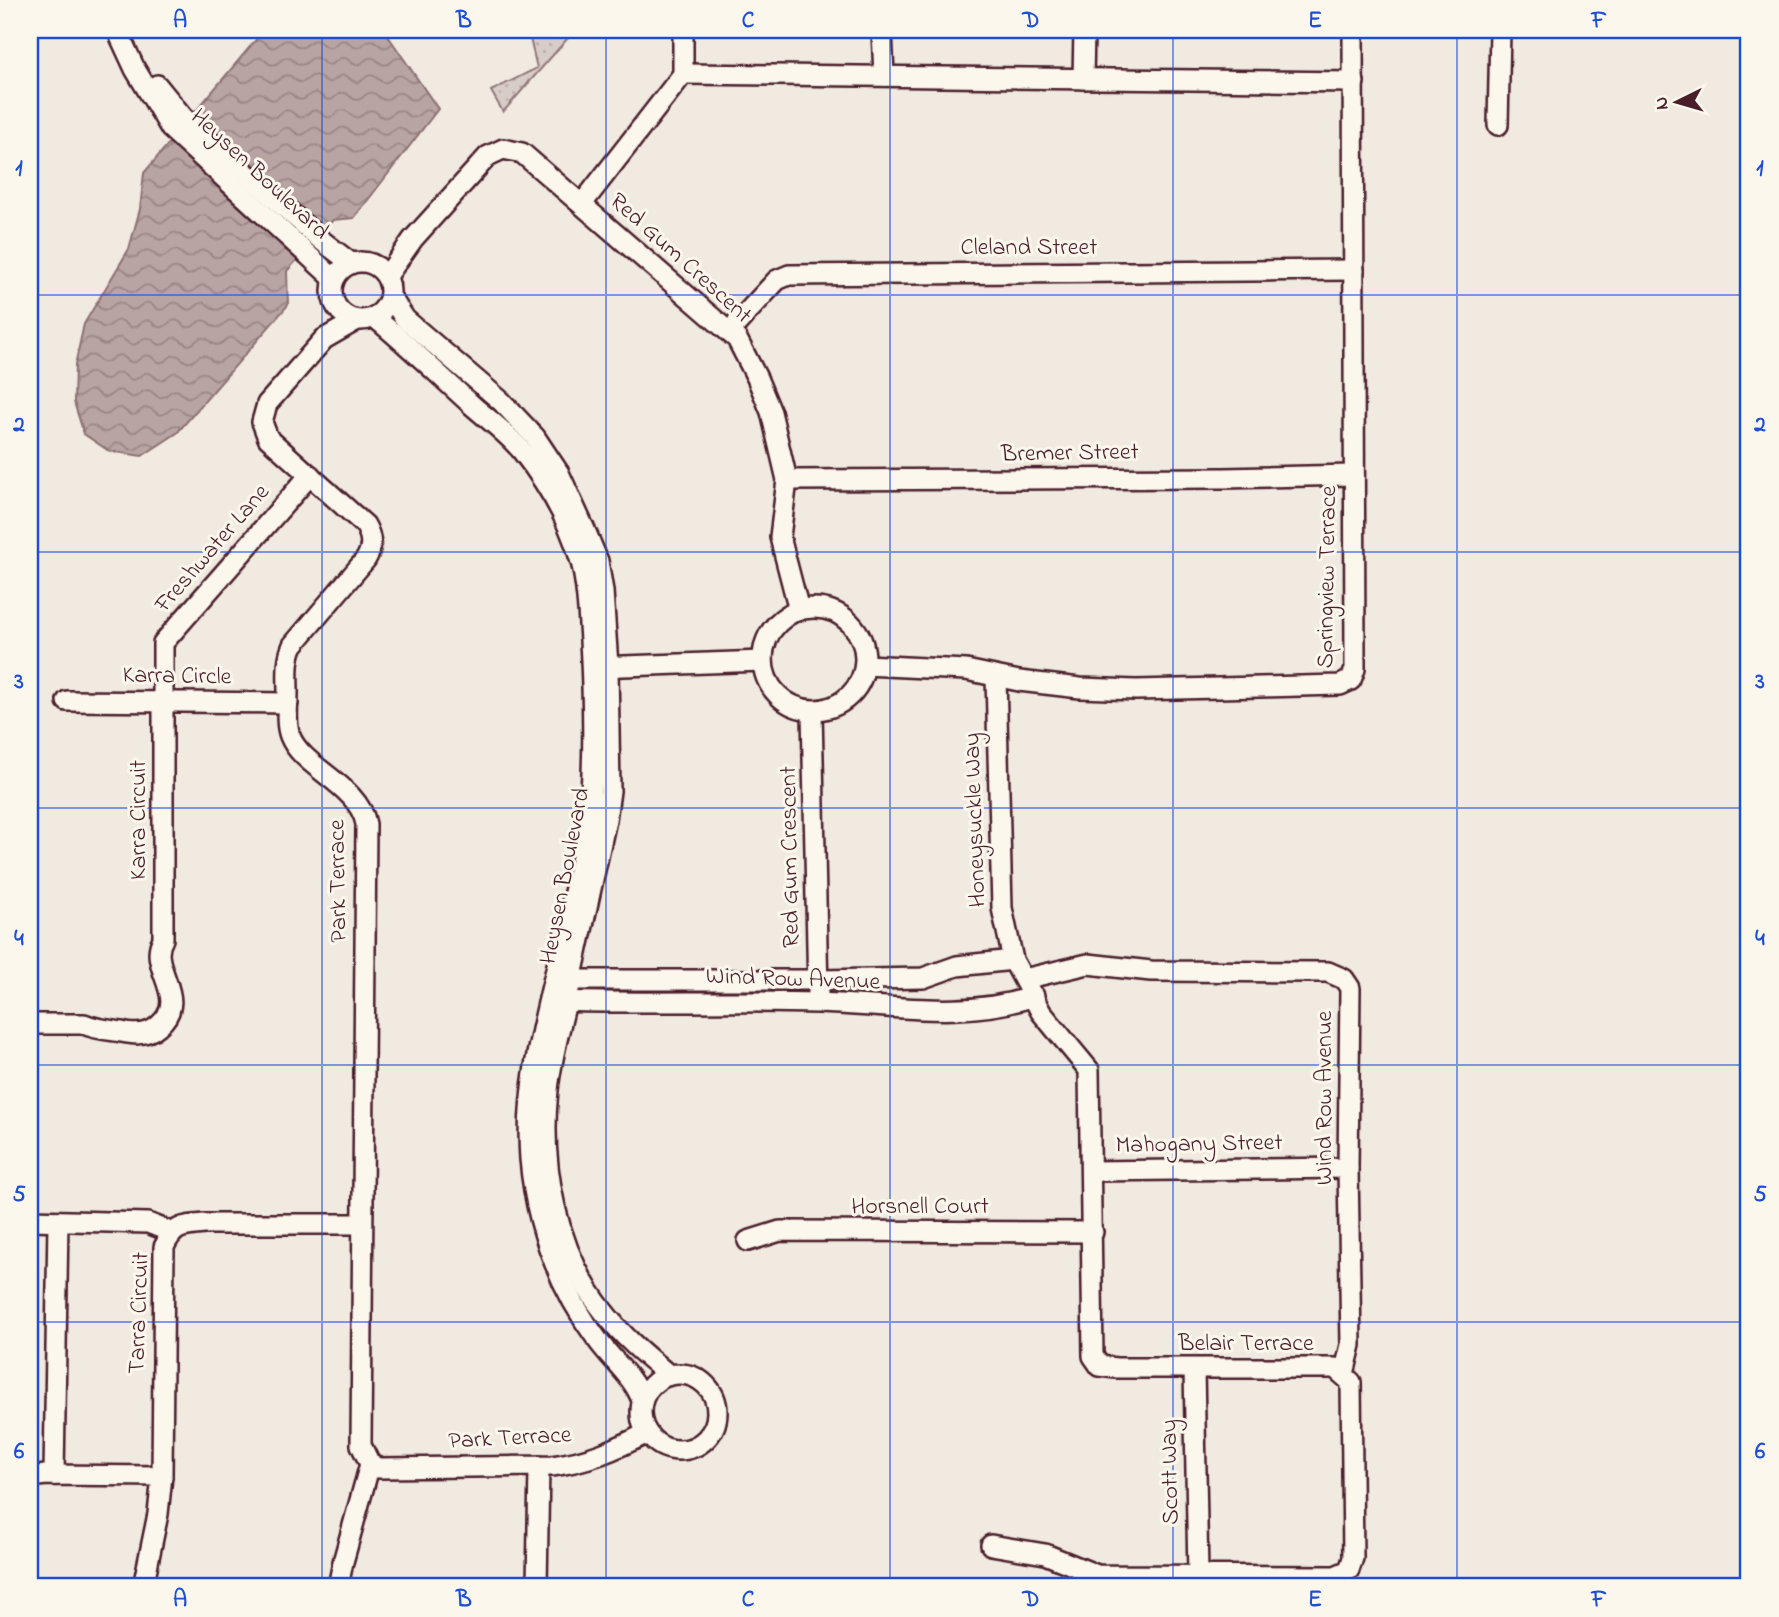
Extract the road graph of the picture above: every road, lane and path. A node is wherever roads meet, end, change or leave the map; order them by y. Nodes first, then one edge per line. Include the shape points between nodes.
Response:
1 (117, 30) edge
2 (132, 30) edge
3 (682, 30) edge
4 (882, 30) edge
5 (1084, 30) edge
6 (1353, 30) edge
7 (1500, 30) edge
8 (683, 74) junction
9 (884, 76) junction
10 (1083, 79) junction
11 (1354, 82) junction
12 (177, 123) junction
13 (1498, 125) dead end
14 (582, 204) junction
15 (351, 263) junction
16 (380, 270) junction
17 (1354, 270) junction
18 (334, 279) junction
19 (390, 296) junction
20 (335, 304) junction
21 (365, 318) junction
22 (729, 331) junction
23 (324, 339) junction
24 (310, 475) junction
25 (1354, 475) junction
26 (787, 480) junction
27 (799, 610) junction
28 (762, 662) junction
29 (865, 665) junction
30 (600, 667) junction
31 (996, 677) junction
32 (66, 701) dead end
33 (163, 701) junction
34 (288, 703) junction
35 (812, 711) junction
36 (1013, 960) junction
37 (563, 980) junction
38 (819, 980) junction
39 (1029, 987) junction
40 (557, 1001) junction
41 (818, 1003) junction
42 (30, 1024) edge
43 (1348, 1168) junction
44 (1092, 1171) junction
45 (30, 1220) edge
46 (58, 1221) junction
47 (362, 1224) junction
48 (171, 1232) junction
49 (1093, 1232) junction
50 (748, 1241) dead end
51 (1194, 1369) junction
52 (1344, 1374) junction
53 (668, 1375) junction
54 (642, 1400) junction
55 (647, 1433) junction
56 (370, 1464) junction
57 (539, 1466) junction
58 (54, 1475) junction
59 (162, 1476) junction
60 (30, 1477) edge
61 (992, 1545) dead end
62 (1198, 1574) junction
63 (1174, 1581) edge
64 (1336, 1582) edge
65 (143, 1587) edge
66 (338, 1587) edge
67 (537, 1587) edge

1 - 12 street, Heysen Boulevard via 135,69
2 - 12 street, Heysen Boulevard via 141,61
3 - 8 street
4 - 9 street
5 - 10 street
6 - 11 street, Springview Terrace
7 - 13 street
8 - 9 street
8 - 14 street
9 - 10 street
10 - 11 street
11 - 17 street, Springview Terrace
12 - 15 street, Heysen Boulevard
12 - 18 street, Heysen Boulevard
14 - 16 street, Red Gum Crescent via 522,153 503,149 488,156
14 - 22 street, Red Gum Crescent
15 - 16 street via 366,262
15 - 18 street
16 - 19 street
17 - 22 street, Cleland Street via 789,275 777,280
17 - 25 street, Springview Terrace
18 - 20 street
19 - 21 street via 387,305
19 - 30 street, Heysen Boulevard via 405,319 501,401 535,437 559,473 598,561 603,591
20 - 21 street via 341,312
20 - 23 street
21 - 23 street
21 - 30 street, Heysen Boulevard via 521,449 554,498 582,564
22 - 26 street, Red Gum Crescent via 771,412
23 - 24 street, Park Terrace via 267,404 262,422 268,438
24 - 33 street, Freshwater Lane via 163,643
24 - 34 street, Park Terrace via 365,525 372,541 366,559 293,645
25 - 26 street, Bremer Street
25 - 31 street, Springview Terrace via 1355,669 1351,680 1340,685 1136,690 1059,687
26 - 27 street, Red Gum Crescent via 780,537
27 - 28 street via 772,629
27 - 29 street via 816,607 847,619 858,632
28 - 30 street
28 - 35 street via 773,690 783,701
29 - 31 street, Springview Terrace via 966,670
29 - 35 street via 861,680 847,698
30 - 37 street, Heysen Boulevard via 589,813
31 - 36 street, Honeysuckle Way via 1002,908
32 - 33 street, Karra Circle
33 - 34 street, Karra Circle
33 - 42 street, Karra Circuit via 163,939 158,953 171,998 169,1011 154,1030 141,1034 84,1024
34 - 47 street, Park Terrace via 293,742 360,805 366,824
35 - 38 street, Red Gum Crescent
36 - 38 street, Wind Row Avenue via 957,966 923,978
36 - 39 street, Belair Terrace
37 - 38 street, Wind Row Avenue
37 - 40 street, Heysen Boulevard
38 - 41 street, Red Gum Crescent
39 - 41 street, Wind Row Avenue via 1021,1001 964,1009
39 - 43 street, Wind Row Avenue via 1088,964 1151,971 1328,972 1344,979 1350,988
39 - 44 street, Belair Terrace via 1041,1012 1088,1070
40 - 41 street, Wind Row Avenue
40 - 53 street, Heysen Boulevard via 547,1104 548,1163 557,1212 577,1268 602,1311 634,1347
40 - 54 street, Heysen Boulevard via 534,1064 529,1103 530,1160 539,1216 569,1297
43 - 44 street, Mahogany Street
43 - 52 street, Wind Row Avenue via 1351,1345
44 - 49 street, Belair Terrace
45 - 46 street
46 - 48 street via 148,1223
46 - 58 street
47 - 48 street, Tarra Circuit via 204,1224 184,1225
47 - 56 street, Park Terrace via 361,1445
48 - 59 street, Tarra Circuit via 164,1247
49 - 50 street, Horsnell Court via 780,1231
49 - 51 street, Belair Terrace via 1093,1356 1100,1366
51 - 52 street, Belair Terrace via 1335,1368
51 - 62 street, Scott Way
52 - 64 street, Belair Terrace via 1351,1382 1353,1558 1349,1570
53 - 54 street via 657,1380
53 - 55 street via 681,1373 705,1384 713,1394 717,1420 704,1442 680,1451 655,1443
54 - 55 street via 640,1411
55 - 57 street, Park Terrace via 576,1463
56 - 57 street, Park Terrace via 378,1468
56 - 66 street
57 - 67 street
58 - 59 street
58 - 60 street
59 - 65 street, Tarra Circuit
61 - 63 street, Belair Terrace via 1045,1554 1097,1575
62 - 63 street, Belair Terrace
62 - 64 street, Belair Terrace

